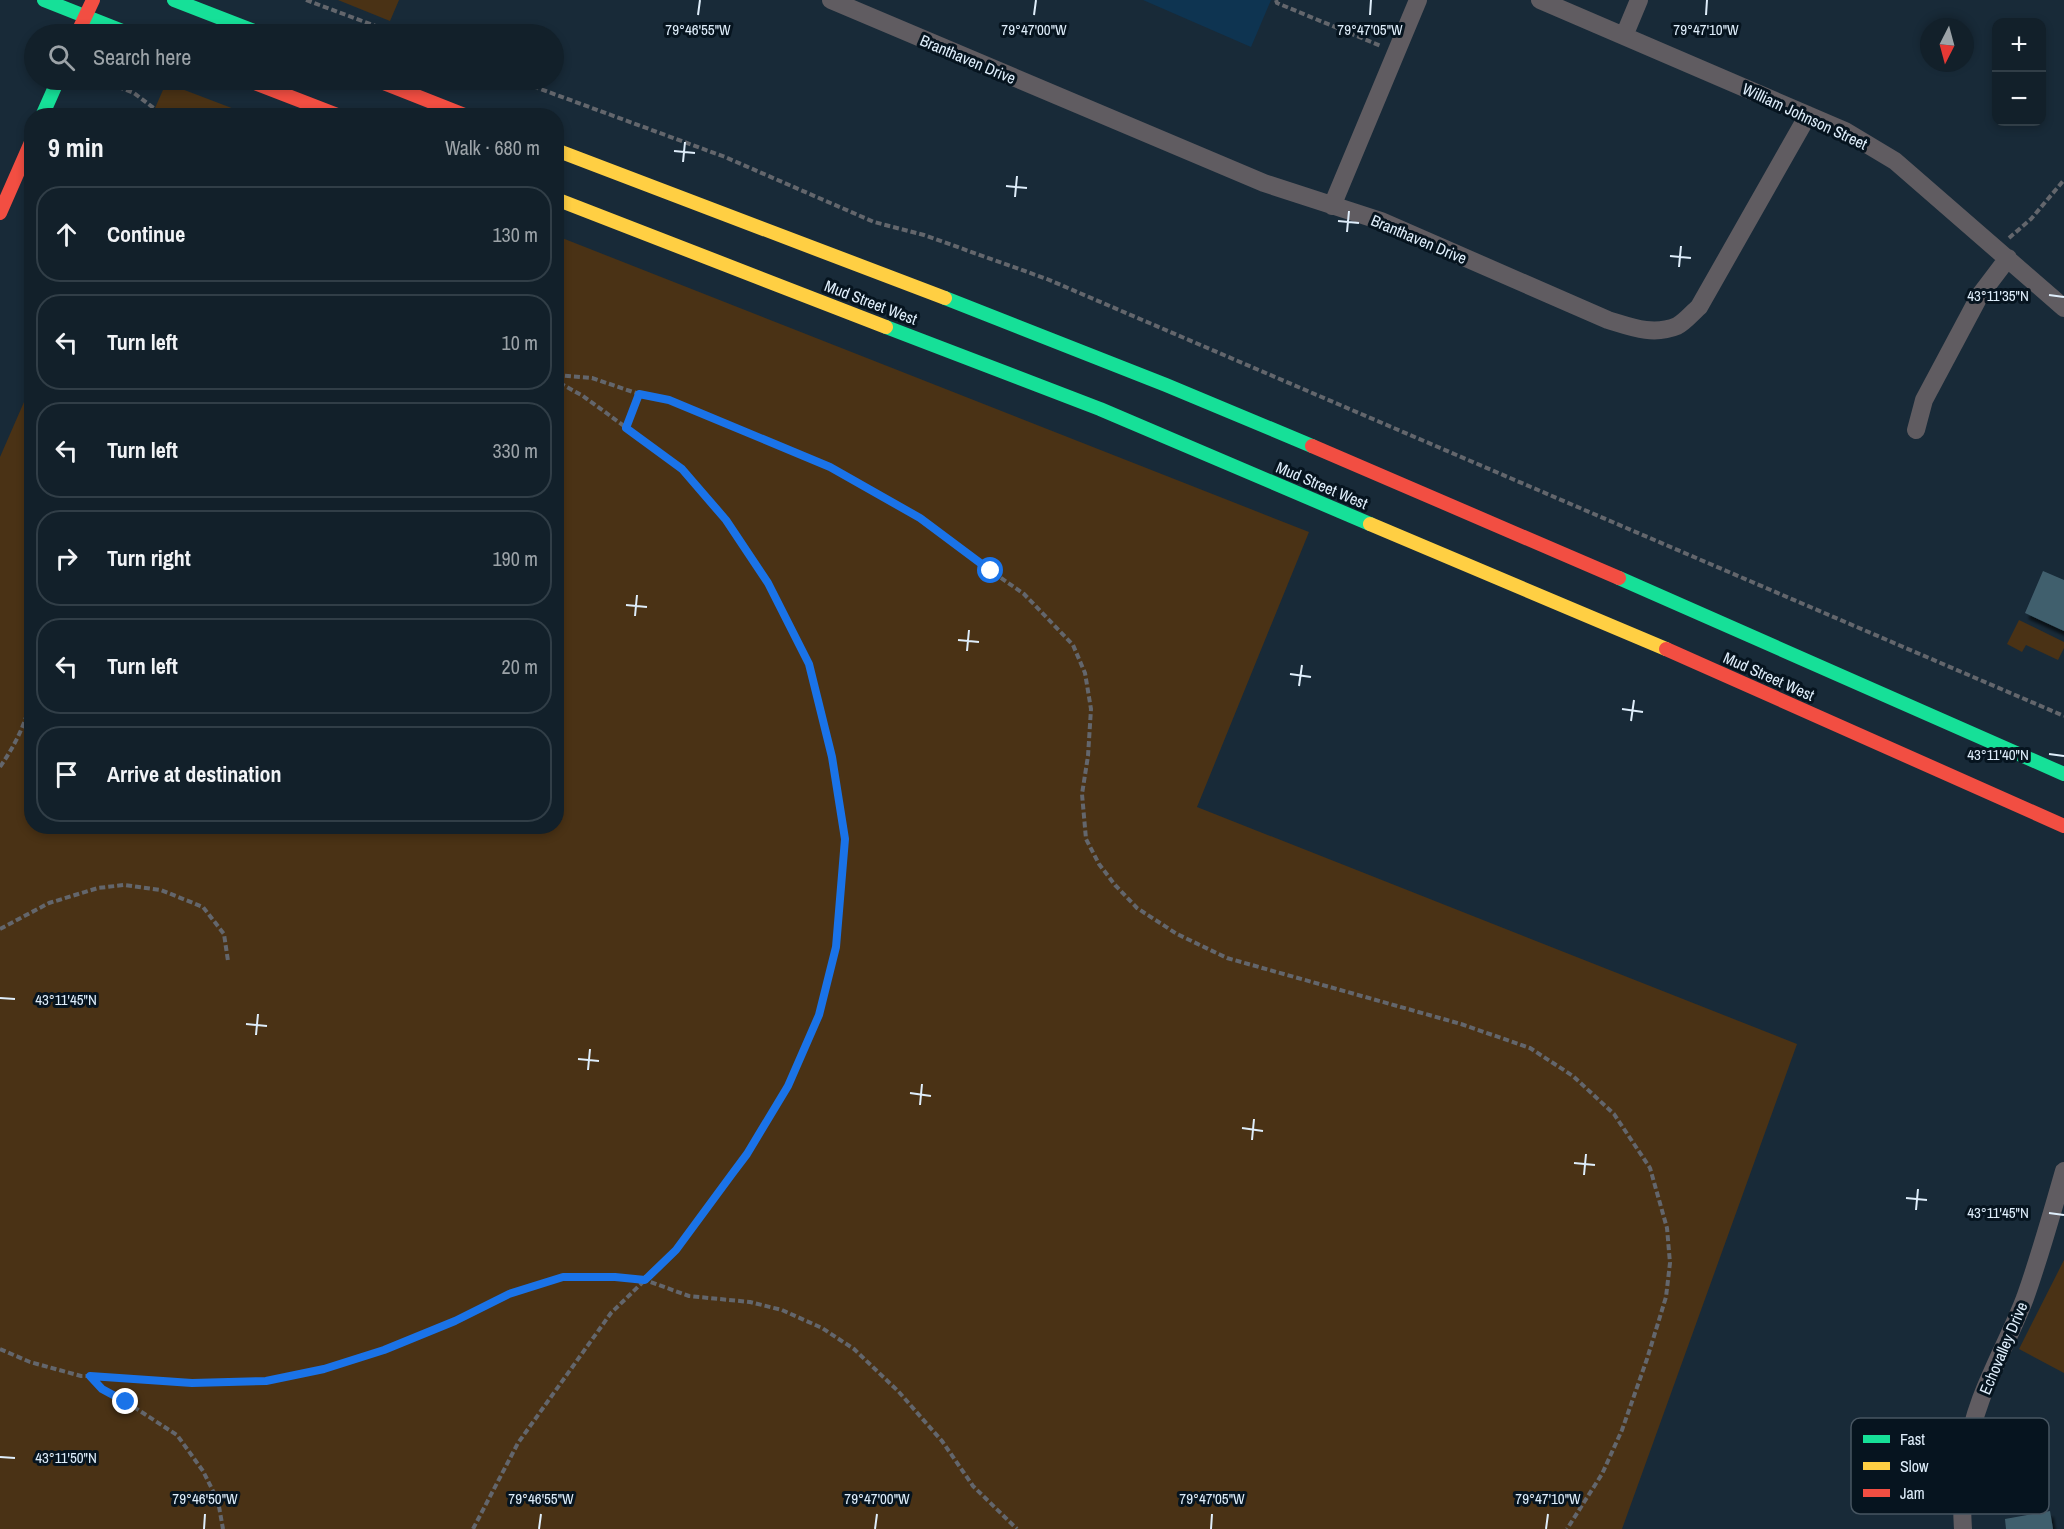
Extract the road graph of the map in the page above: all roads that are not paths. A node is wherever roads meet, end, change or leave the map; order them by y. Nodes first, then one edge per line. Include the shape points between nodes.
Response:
1 (44, 0) edge
2 (93, 0) edge
3 (174, 0) edge
4 (831, 0) edge
5 (1418, 0) edge
6 (1540, 0) edge
7 (1640, 0) edge
8 (85, 17) junction
9 (82, 24) edge
10 (104, 24) edge
11 (236, 24) edge
12 (1624, 36) junction
13 (54, 90) edge
14 (273, 90) edge
15 (401, 90) edge
16 (46, 108) edge
17 (319, 108) edge
18 (447, 108) edge
19 (1808, 115) junction
20 (564, 153) edge
21 (24, 158) edge
22 (564, 202) edge
23 (1332, 206) junction
24 (0, 213) edge
25 (2003, 253) junction
26 (2064, 308) edge
27 (1916, 430) dead end
28 (2064, 774) edge
29 (2064, 826) edge
30 (2064, 1171) edge
31 (1976, 1418) edge
32 (1962, 1514) edge
33 (1963, 1529) edge

1 - 8 main road
2 - 8 main road
3 - 11 main road
4 - 23 street, Branthaven Drive via 1253,179
5 - 23 street
6 - 12 street, William Johnson Street
7 - 12 street
8 - 9 main road
8 - 10 main road
12 - 19 street, William Johnson Street
13 - 16 main road
14 - 17 main road
15 - 18 main road
19 - 23 street, Branthaven Drive via 1699,307 1678,325 1654,331 1608,320 1381,221
19 - 25 street, William Johnson Street via 1845,131 1895,161
20 - 28 main road, Mud Street West via 934,292 1250,420
21 - 24 main road
22 - 29 main road, Mud Street West via 1100,409 1664,648
25 - 26 street, William Johnson Street
25 - 27 street via 1924,400
30 - 31 street, Echovalley Drive via 2024,1299
32 - 33 street, Echovalley Drive

